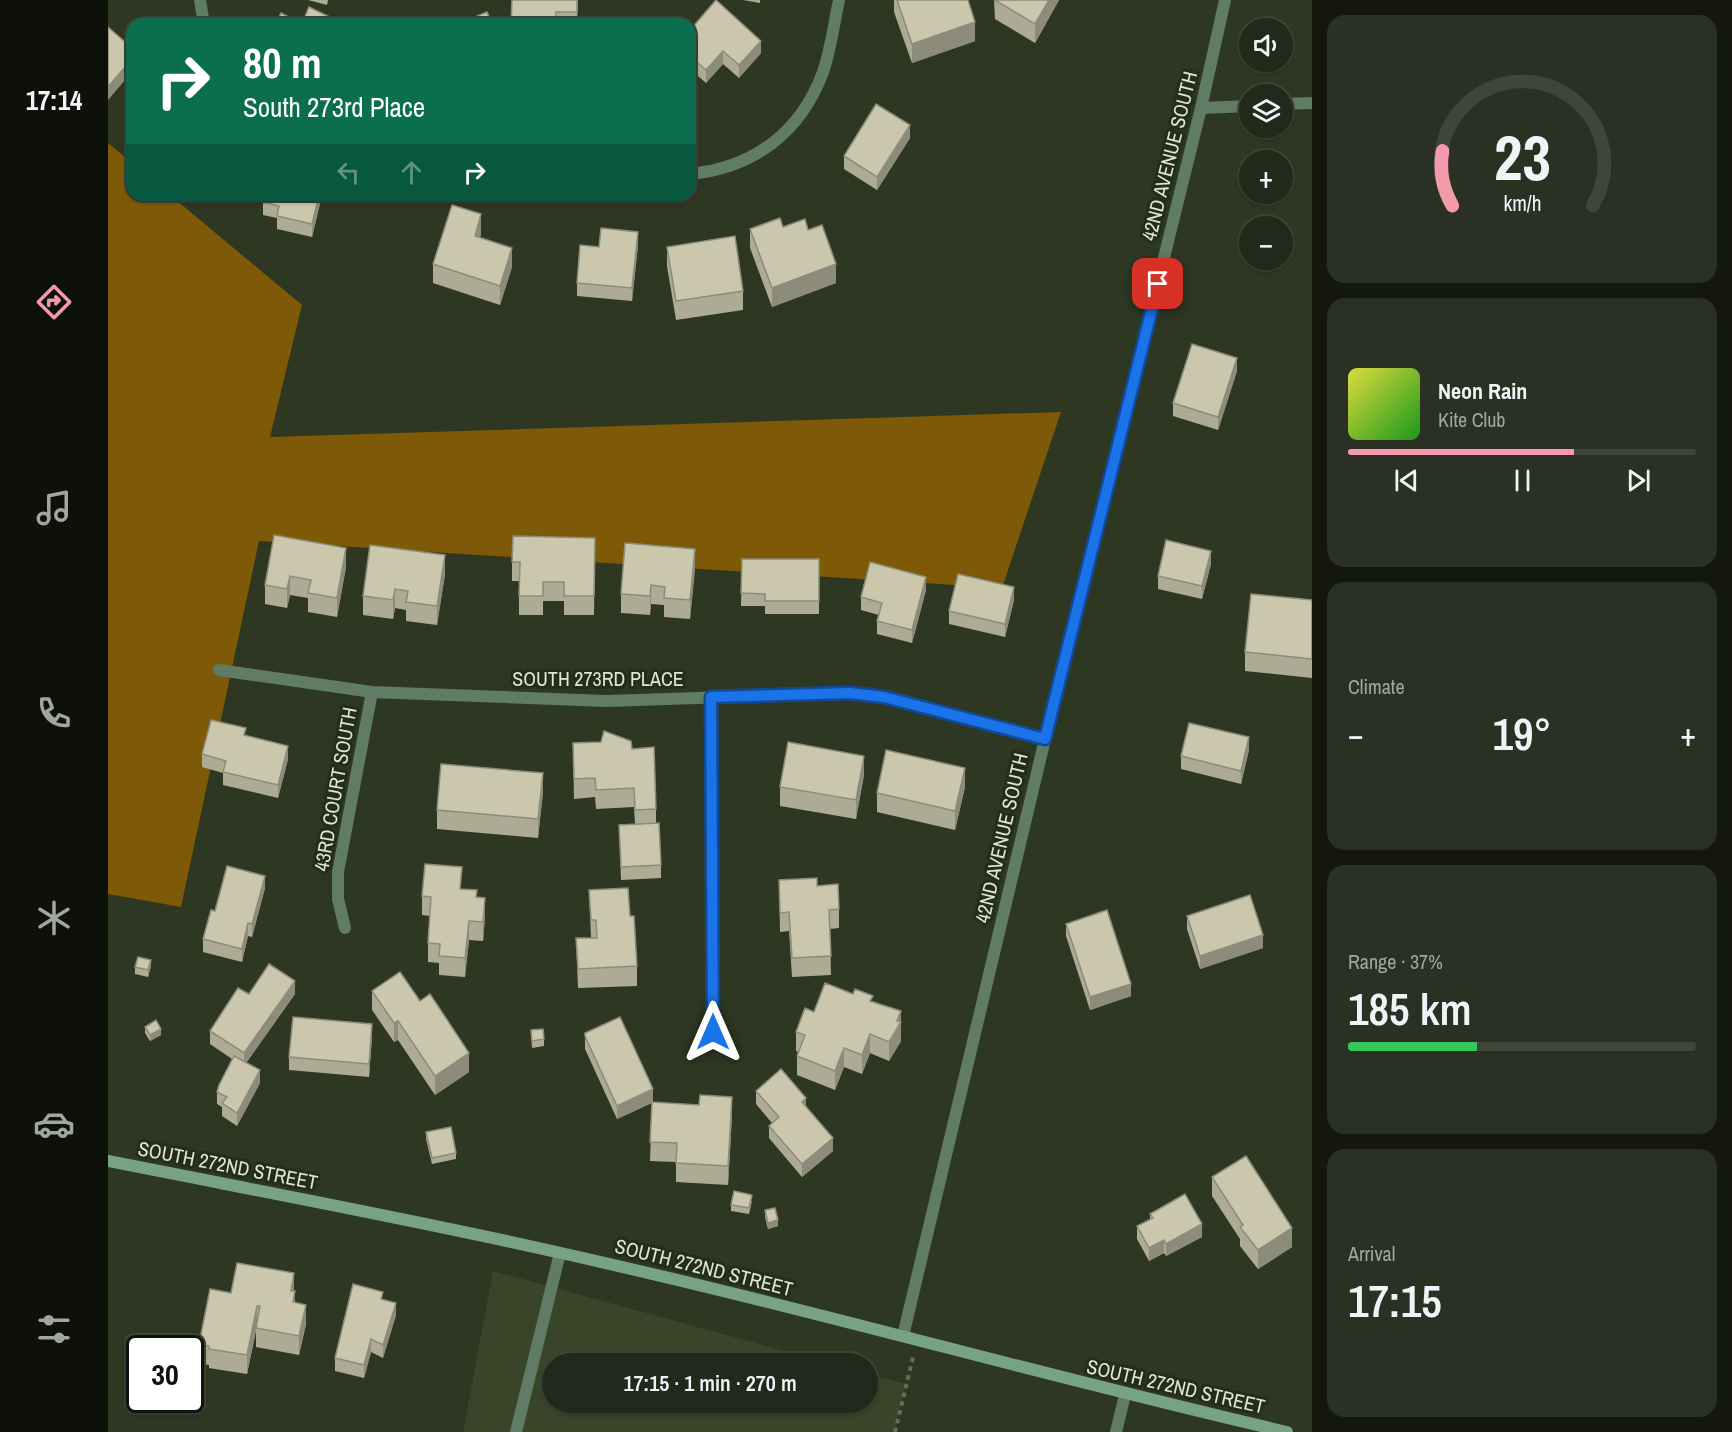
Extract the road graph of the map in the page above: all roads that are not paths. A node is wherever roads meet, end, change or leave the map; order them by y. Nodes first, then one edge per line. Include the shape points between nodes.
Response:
1 (200, 0) edge
2 (839, 0) edge
3 (1225, 0) edge
4 (203, 18) edge
5 (1312, 103) edge
6 (1293, 104) edge
7 (1239, 106) edge
8 (1202, 108) junction
9 (696, 173) edge
10 (219, 670) dead end
11 (372, 692) junction
12 (711, 697) junction
13 (1045, 739) junction
14 (345, 928) dead end
15 (713, 1032) dead end
16 (108, 1161) edge
17 (560, 1252) junction
18 (903, 1336) junction
19 (1125, 1395) junction
20 (516, 1432) edge
21 (1116, 1432) edge
22 (1287, 1432) edge

1 - 4 street
2 - 9 street via 823,71 803,115 763,152 712,172
3 - 8 street, 42ND AVENUE SOUTH
5 - 6 street
7 - 8 street
8 - 13 street, 42ND AVENUE SOUTH
10 - 11 street, SOUTH 273RD PLACE
11 - 12 street, SOUTH 273RD PLACE via 607,701
11 - 14 street, 43RD COURT SOUTH via 338,872 338,899
12 - 13 street, SOUTH 273RD PLACE via 850,693 884,697
12 - 15 street
13 - 18 street, 42ND AVENUE SOUTH
16 - 17 main road, SOUTH 272ND STREET
17 - 18 main road, SOUTH 272ND STREET
17 - 20 street
18 - 19 main road, SOUTH 272ND STREET
19 - 21 street
19 - 22 main road, SOUTH 272ND STREET

